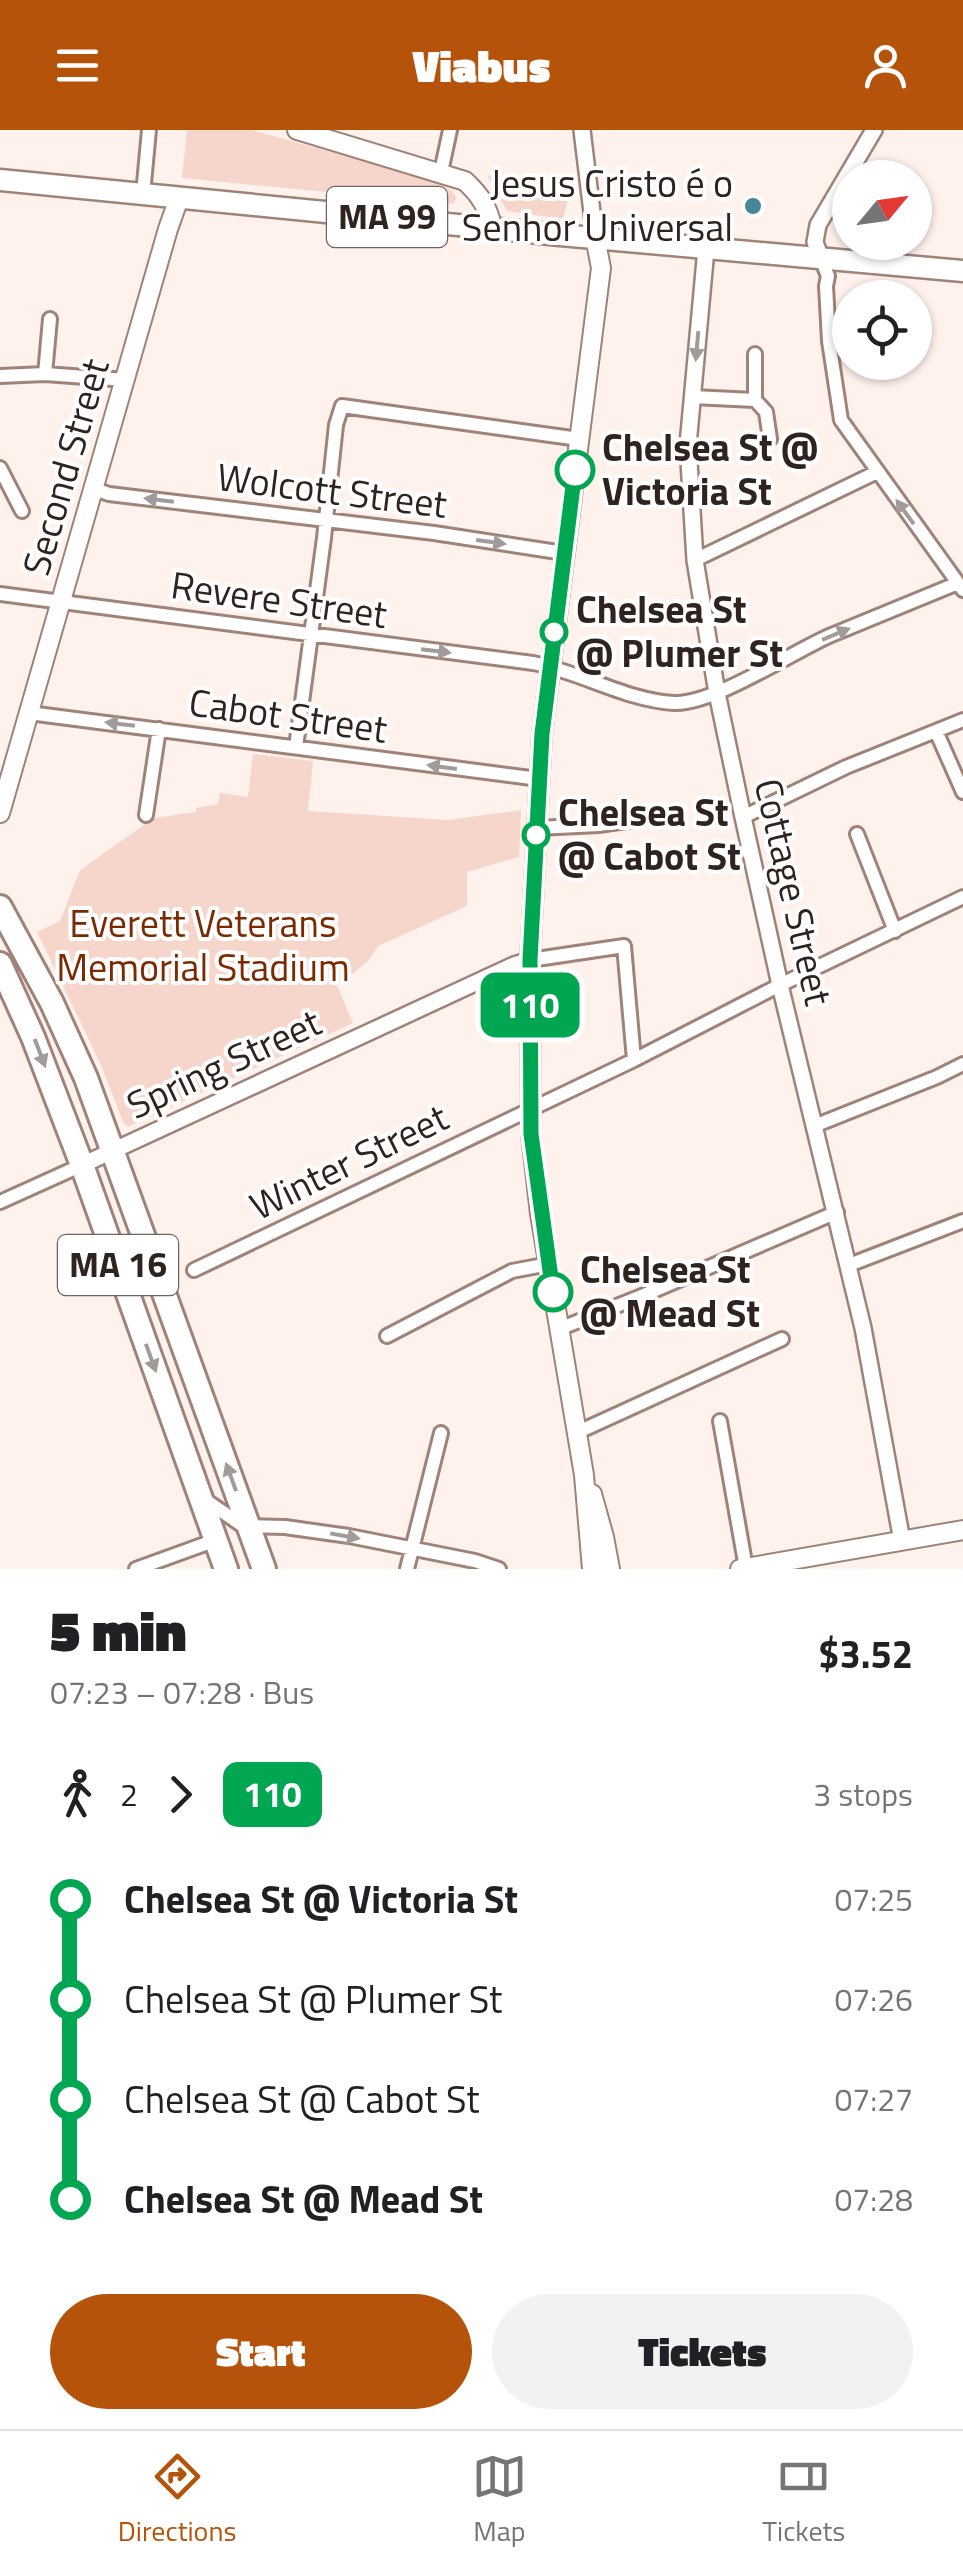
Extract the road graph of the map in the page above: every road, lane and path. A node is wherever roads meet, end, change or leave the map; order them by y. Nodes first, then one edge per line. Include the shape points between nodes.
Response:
1 (149, 130) edge
2 (297, 130) edge
3 (450, 130) edge
4 (582, 130) edge
5 (871, 131) edge
6 (442, 172) junction
7 (0, 180) edge
8 (143, 194) junction
9 (179, 198) junction
10 (492, 227) junction
11 (595, 237) junction
12 (706, 249) junction
13 (821, 259) junction
14 (963, 271) edge
15 (50, 320) dead end
16 (756, 354) dead end
17 (45, 374) junction
18 (0, 376) edge
19 (126, 380) junction
20 (692, 397) junction
21 (755, 400) junction
22 (578, 438) junction
23 (770, 439) dead end
24 (0, 468) edge
25 (876, 472) junction
26 (94, 489) junction
27 (22, 511) dead end
28 (325, 521) junction
29 (564, 553) junction
30 (695, 560) junction
31 (960, 586) edge
32 (0, 594) edge
33 (62, 601) junction
34 (310, 634) junction
35 (550, 666) junction
36 (717, 693) junction
37 (29, 713) junction
38 (963, 720) edge
39 (159, 729) junction
40 (936, 730) junction
41 (296, 747) junction
42 (539, 779) junction
43 (963, 792) edge
44 (0, 813) edge
45 (146, 815) dead end
46 (743, 816) junction
47 (639, 819) dead end
48 (536, 828) junction
49 (857, 834) dead end
50 (963, 897) edge
51 (0, 907) edge
52 (895, 930) junction
53 (530, 960) junction
54 (0, 964) edge
55 (780, 985) junction
56 (634, 1060) junction
57 (963, 1064) edge
58 (530, 1108) junction
59 (814, 1126) junction
60 (113, 1150) junction
61 (82, 1165) junction
62 (0, 1202) edge
63 (836, 1212) junction
64 (963, 1220) edge
65 (549, 1264) junction
66 (849, 1265) junction
67 (194, 1270) dead end
68 (559, 1328) junction
69 (387, 1336) dead end
70 (782, 1339) dead end
71 (720, 1421) dead end
72 (440, 1433) dead end
73 (576, 1433) junction
74 (584, 1475) junction
75 (201, 1497) junction
76 (249, 1527) junction
77 (963, 1530) edge
78 (216, 1540) junction
79 (902, 1542) junction
80 (412, 1549) junction
81 (743, 1568) edge
82 (136, 1569) edge
83 (226, 1569) edge
84 (264, 1569) edge
85 (407, 1569) edge
86 (499, 1569) edge
87 (592, 1569) edge
88 (610, 1569) edge

1 - 8 street
2 - 6 main road
3 - 6 street
4 - 11 street
5 - 13 street via 818,225
6 - 10 main road via 478,194
7 - 8 main road, MA 99
8 - 9 main road, MA 99
9 - 10 main road, MA 99
9 - 19 main road, Second Street
10 - 11 main road, MA 99
11 - 12 main road, MA 99
11 - 22 main road via 601,268
12 - 13 main road, MA 99
12 -> 20 street, Cottage Street
13 - 14 main road, MA 99
13 - 25 street via 841,420
15 - 17 street
16 - 21 street
17 - 18 street
17 - 19 street
19 - 26 main road, Second Street
20 - 21 street
20 - 30 street, Cottage Street
21 - 23 street via 766,412
22 - 28 street via 342,406
22 - 29 main road
24 - 27 street
25 - 30 street
31 -> 25 street
28 -> 26 street, Wolcott Street
26 - 33 main road, Second Street
28 -> 29 street, Wolcott Street
28 - 34 street
29 - 35 main road
30 - 36 street, Cottage Street
36 -> 31 street, Revere Street via 829,636
32 - 33 street, Revere Street
33 - 34 street, Revere Street
33 - 37 main road, Second Street
34 -> 35 street, Revere Street
34 - 41 street
35 - 36 street, Revere Street via 670,703
35 - 42 main road
36 - 46 street, Cottage Street
39 -> 37 street, Cabot Street
37 - 44 main road, Second Street
38 - 40 street
39 - 41 street, Cabot Street
39 - 45 street
40 - 43 street
40 - 46 street
42 -> 41 street, Cabot Street
42 - 48 main road
46 - 55 street, Cottage Street
47 - 48 street
48 - 53 main road
49 - 52 street
50 - 52 street, Winter Street
51 - 60 highway, MA 16 via 69,1039
52 - 55 street, Winter Street
53 - 56 street via 624,946
53 - 58 main road
53 - 60 street, Spring Street
54 -> 61 highway, MA 16
55 - 56 street, Winter Street
55 - 59 street, Cottage Street
56 - 58 street, Winter Street
57 - 59 street
58 - 65 main road
58 - 67 street, Winter Street
59 - 63 street, Cottage Street
60 - 61 street, Spring Street
76 -> 60 highway, MA 16
61 - 62 street, Spring Street
61 -> 75 highway, MA 16
63 - 66 street, Cottage Street
63 - 68 street
64 - 66 street
65 - 68 main road
65 - 69 street via 512,1271
66 - 79 street, Cottage Street
68 - 73 main road
70 - 73 street
71 - 81 street
72 - 80 street
73 - 74 main road
74 - 87 main road
74 - 88 main road
75 - 76 street
75 - 78 highway, MA 16
76 -> 80 street via 300,1528
76 - 84 highway, MA 16
77 - 79 main road
78 - 82 street
78 - 83 highway, MA 16
79 - 81 main road
80 - 85 street
80 - 86 street

